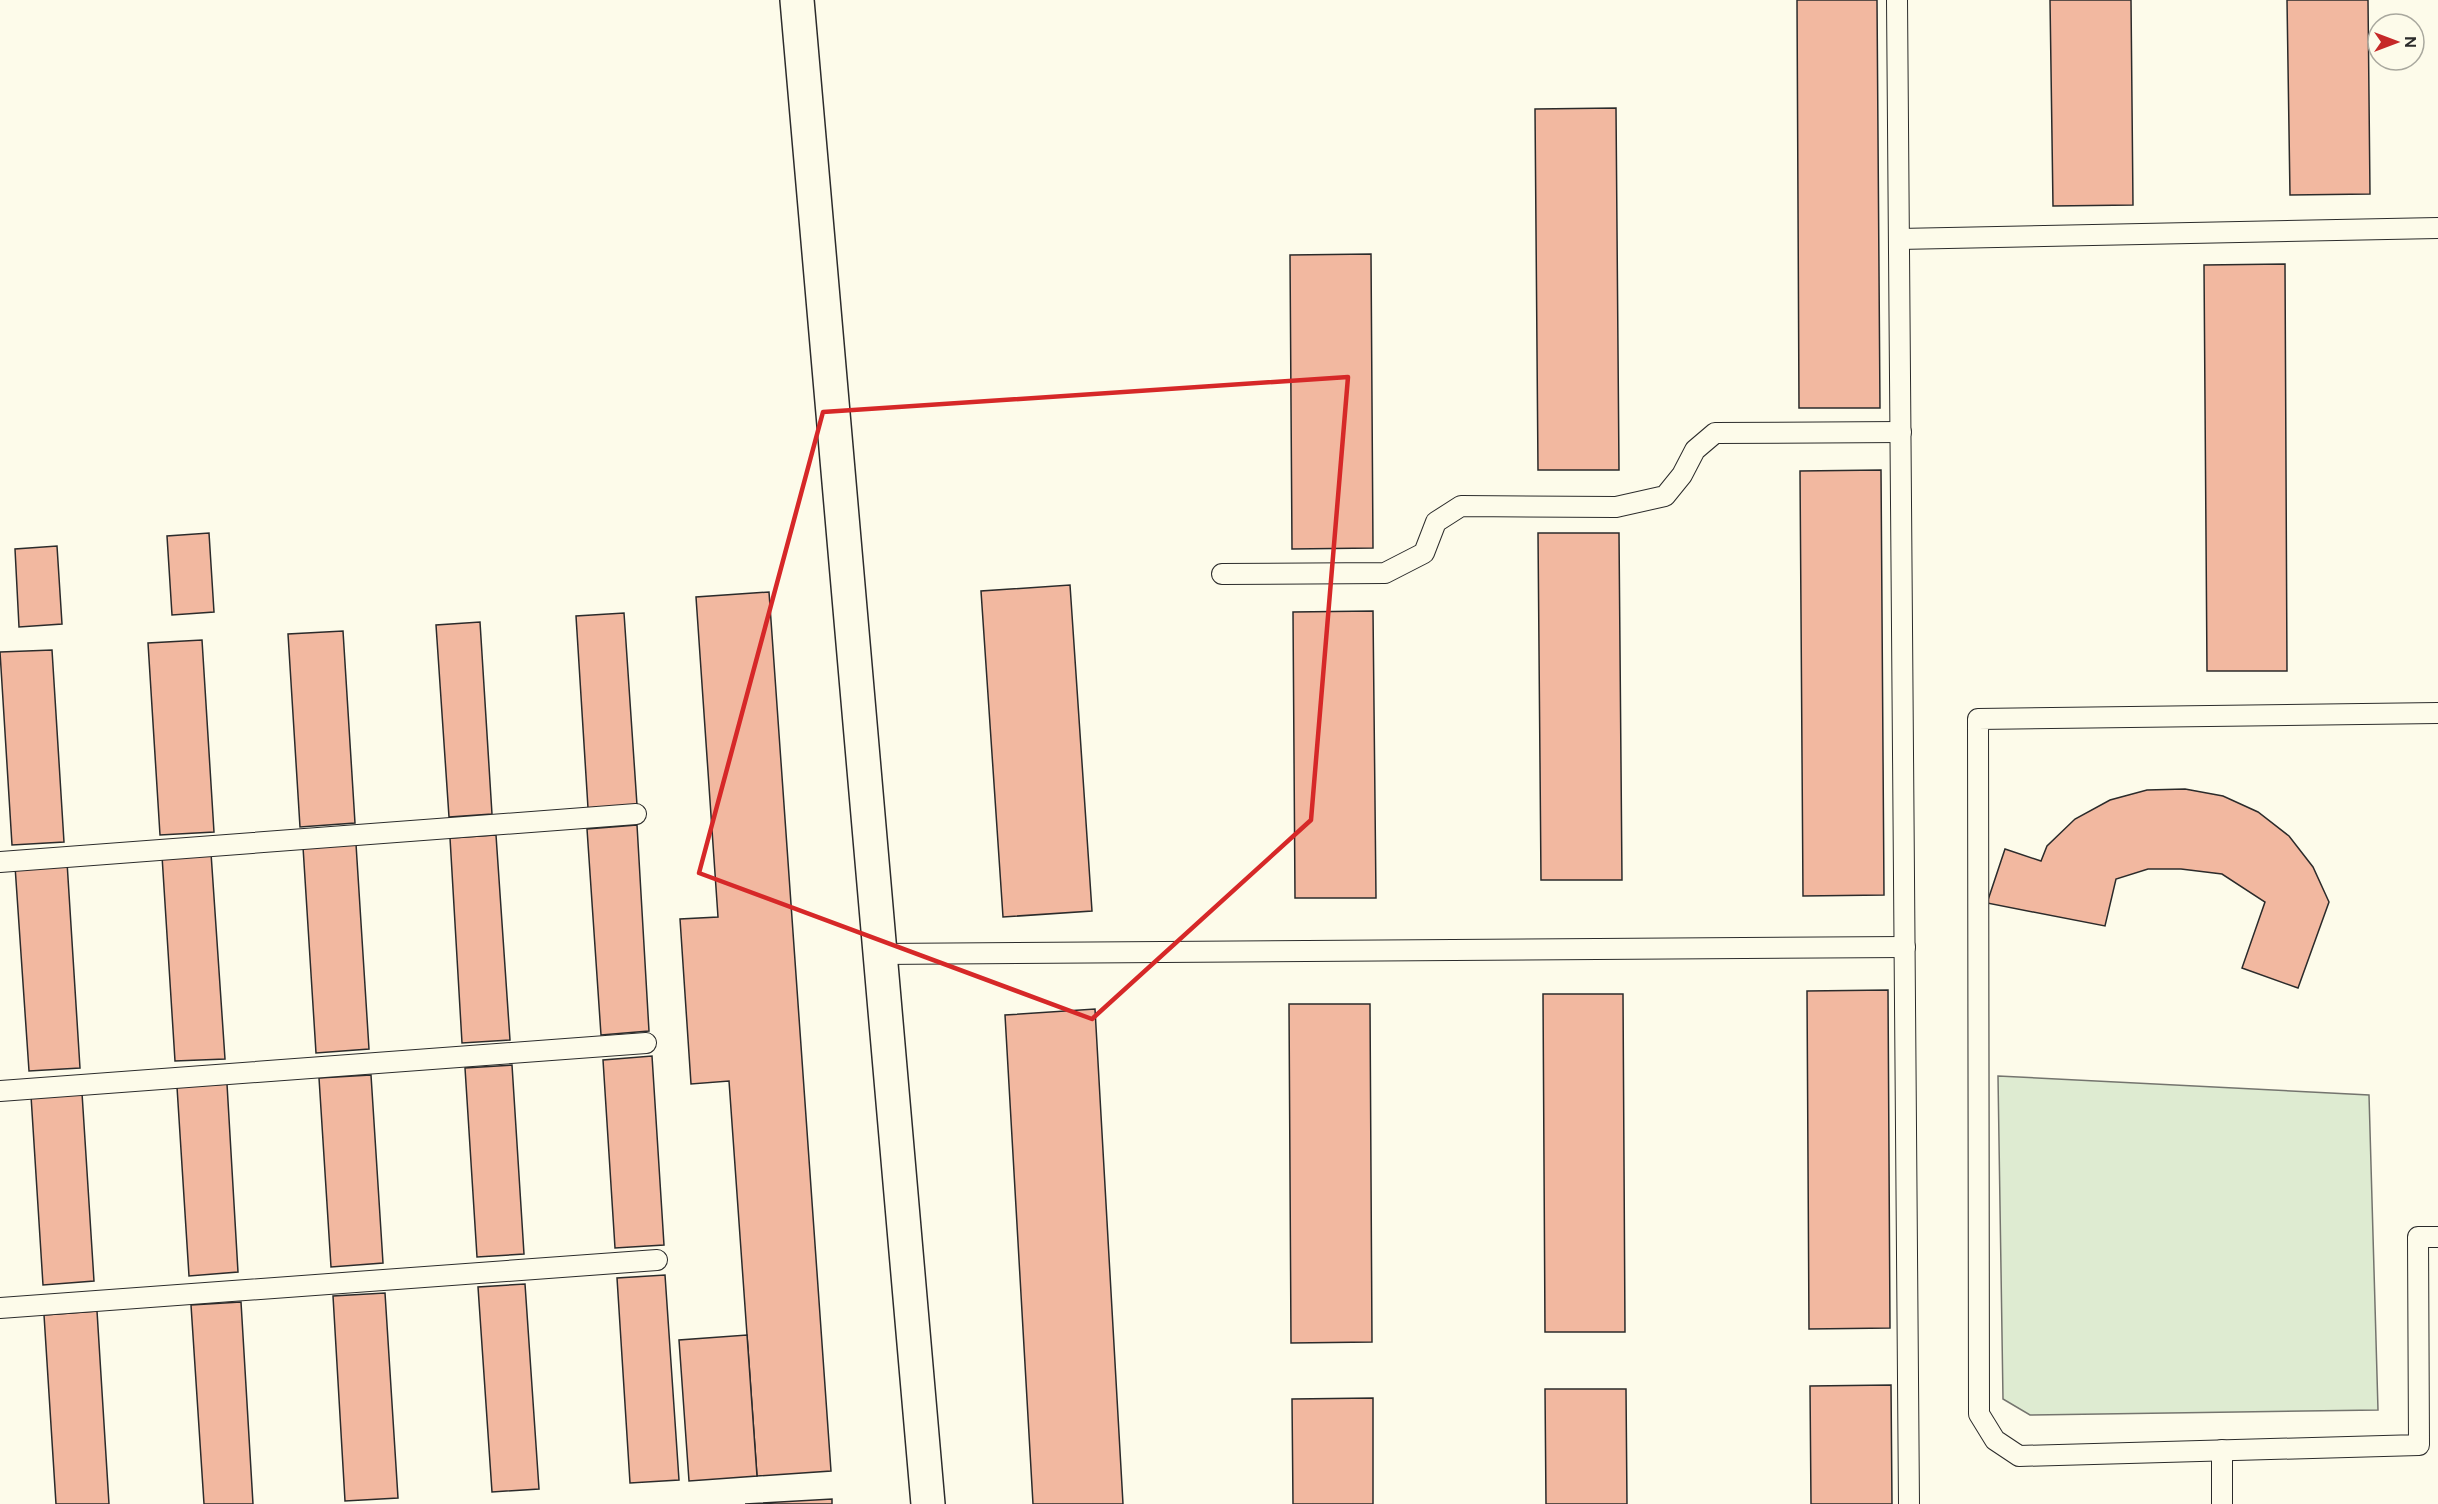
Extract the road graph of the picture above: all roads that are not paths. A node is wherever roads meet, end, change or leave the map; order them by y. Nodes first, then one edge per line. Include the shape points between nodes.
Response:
1 (797, 0) edge
2 (1897, 0) edge
3 (2438, 228) edge
4 (1899, 239) junction
5 (1901, 432) junction
6 (1222, 574) dead end
7 (2438, 712) edge
8 (636, 814) dead end
9 (0, 862) edge
10 (1905, 947) junction
11 (880, 954) junction
12 (646, 1043) dead end
13 (0, 1091) edge
14 (2438, 1237) edge
15 (657, 1260) dead end
16 (0, 1308) edge
17 (2222, 1450) junction
18 (928, 1504) edge
19 (1909, 1504) edge
20 (2222, 1504) edge

1 - 11 street
2 - 4 lane
3 - 4 lane
4 - 5 lane
5 - 6 lane via 1714,433 1695,450 1682,476 1665,495 1616,507 1461,506 1436,522 1424,553 1385,573
5 - 10 lane
7 - 17 lane via 1978,719 1979,1414 1995,1440 2019,1456
8 - 9 lane
10 - 11 lane
10 - 19 lane
11 - 18 street
12 - 13 lane
14 - 17 lane via 2418,1237 2419,1445
15 - 16 lane
17 - 20 lane

